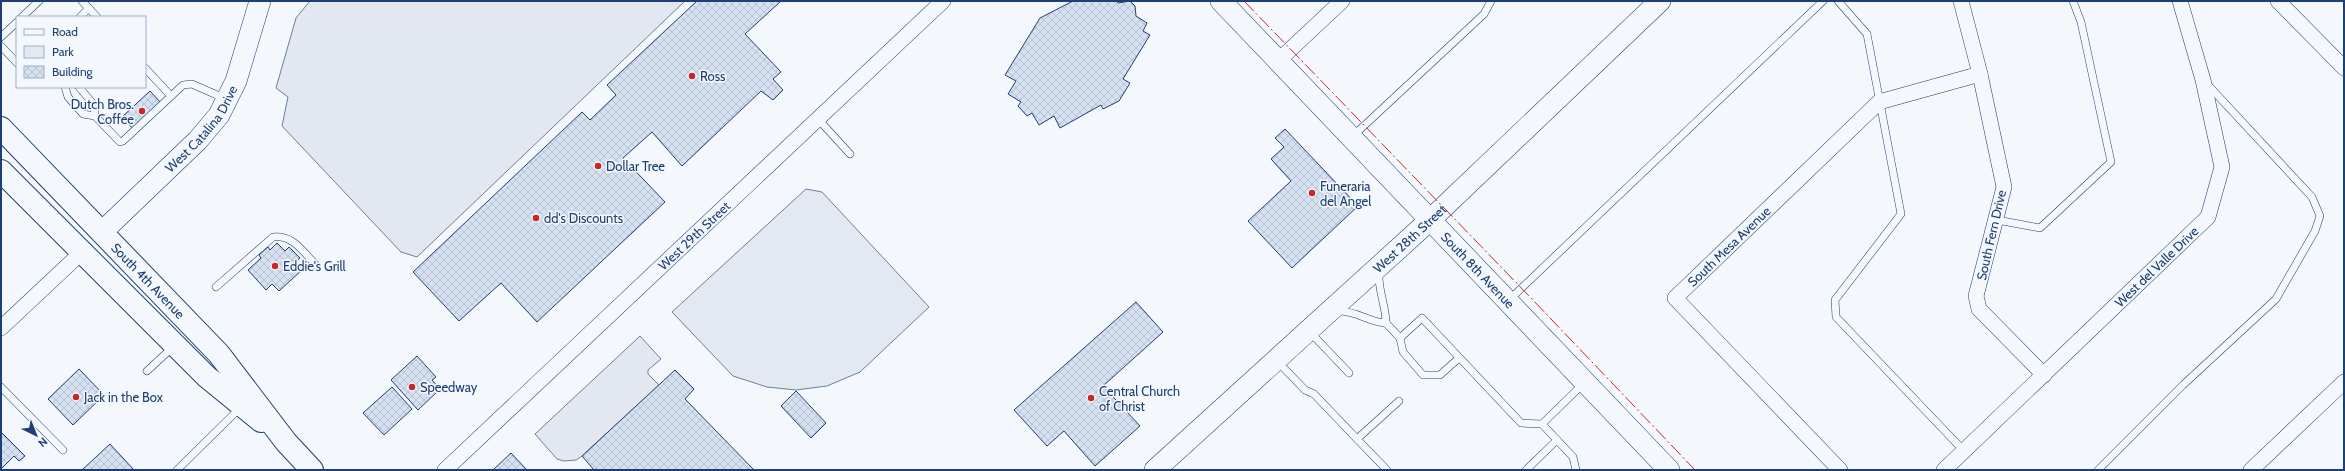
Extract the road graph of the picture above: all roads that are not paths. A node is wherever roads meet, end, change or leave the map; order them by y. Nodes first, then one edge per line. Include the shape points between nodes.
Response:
1 (39, 1) edge
2 (82, 1) edge
3 (260, 1) edge
4 (943, 1) edge
5 (1220, 1) edge
6 (1342, 1) edge
7 (1491, 1) edge
8 (1660, 1) edge
9 (1823, 1) edge
10 (1838, 1) edge
11 (1961, 1) edge
12 (2073, 1) edge
13 (2180, 1) edge
14 (2278, 1) edge
15 (89, 8) junction
16 (23, 16) edge
17 (81, 16) edge
18 (96, 16) edge
19 (16, 23) edge
20 (1, 37) edge
21 (1, 46) edge
22 (1278, 61) junction
23 (16, 62) edge
24 (2344, 68) edge
25 (146, 69) edge
26 (1980, 74) junction
27 (2203, 80) junction
28 (65, 88) edge
29 (80, 88) edge
30 (171, 96) junction
31 (228, 100) junction
32 (1879, 102) junction
33 (95, 116) junction
34 (818, 120) junction
35 (1, 128) edge
36 (1352, 138) junction
37 (850, 154) dead end
38 (1, 172) edge
39 (1430, 220) junction
40 (1997, 220) junction
41 (102, 232) junction
42 (81, 253) junction
43 (316, 265) dead end
44 (1380, 266) junction
45 (216, 287) dead end
46 (1508, 302) junction
47 (1331, 310) junction
48 (1386, 323) junction
49 (1, 328) edge
50 (1308, 331) junction
51 (1400, 338) junction
52 (175, 346) junction
53 (1459, 358) junction
54 (1276, 360) junction
55 (147, 371) dead end
56 (1348, 373) dead end
57 (2044, 375) junction
58 (1585, 382) junction
59 (2344, 382) edge
60 (1, 386) edge
61 (1399, 401) dead end
62 (243, 406) junction
63 (1542, 424) junction
64 (1358, 439) junction
65 (1557, 440) junction
66 (286, 442) junction
67 (63, 450) dead end
68 (1964, 451) junction
69 (308, 469) edge
70 (177, 470) edge
71 (444, 470) edge
72 (1155, 470) edge
73 (1387, 470) edge
74 (1526, 470) edge
75 (1576, 470) edge
76 (1668, 470) edge
77 (1840, 470) edge
78 (1944, 470) edge
79 (2098, 470) edge
80 (2251, 470) edge

1 - 16 lane
2 - 15 lane
3 - 31 street, West Catalina Drive
4 - 34 street, West 29th Street
5 - 22 street, South 8th Avenue
6 - 22 street
7 - 36 lane via 1484,14
8 - 39 street, West 28th Street
9 - 46 lane
10 - 32 lane via 1867,34
11 - 26 street, South Fern Drive
12 - 40 lane via 2081,22 2111,162 2040,228
13 - 27 street, West del Valle Drive
14 - 24 street
15 - 17 lane
15 - 18 lane
19 - 20 lane
21 - 23 lane
22 - 36 street, South 8th Avenue
25 - 30 lane
26 - 32 street, South Mesa Avenue
26 - 40 street, South Fern Drive via 2004,187
27 - 57 street, West del Valle Drive via 2222,167 2208,218
27 - 79 lane via 2312,197 2320,216 2316,232 2276,299 2183,385
28 - 33 lane via 68,97 83,114
29 - 33 lane via 94,105
30 - 31 lane via 183,85 192,84
30 - 33 lane via 120,142
31 - 41 street, West Catalina Drive via 198,140
32 - 68 lane via 1901,214 1835,300 1836,317
32 - 77 street, South Mesa Avenue via 1675,298
34 - 37 lane
34 - 71 street, West 29th Street
35 - 41 main road, South 4th Avenue
36 - 39 street, South 8th Avenue
38 - 42 main road, South 4th Avenue
39 - 44 street, West 28th Street
39 - 46 street, South 8th Avenue
40 - 57 street, South Fern Drive via 1976,296 1979,309
41 - 42 main road
41 - 66 main road, South 4th Avenue via 219,354
42 - 49 street
42 - 52 main road, South 4th Avenue
43 - 45 lane via 292,240 284,236 273,237
44 - 47 street, West 28th Street
44 - 48 lane via 1378,286 1386,313
46 - 58 street, South 8th Avenue
47 - 48 lane via 1351,311 1375,322
47 - 50 street, West 28th Street
48 - 51 lane
50 - 54 street, West 28th Street
50 - 56 lane
51 - 53 lane via 1422,318
51 - 53 lane via 1403,352 1423,375 1440,375
52 - 55 lane
52 - 62 main road, South 4th Avenue via 207,377
53 - 63 lane via 1521,423
54 - 64 lane via 1304,390 1314,394
54 - 72 street, West 28th Street
57 - 68 street, West del Valle Drive
58 - 63 lane
58 - 76 street, South 8th Avenue
59 - 80 street
60 - 67 lane
61 - 64 lane
62 - 66 main road, South 4th Avenue
62 - 70 lane
63 - 65 lane
64 - 73 lane
65 - 74 lane
65 - 75 lane via 1573,457
66 - 69 main road, South 4th Avenue
68 - 78 street, West del Valle Drive

